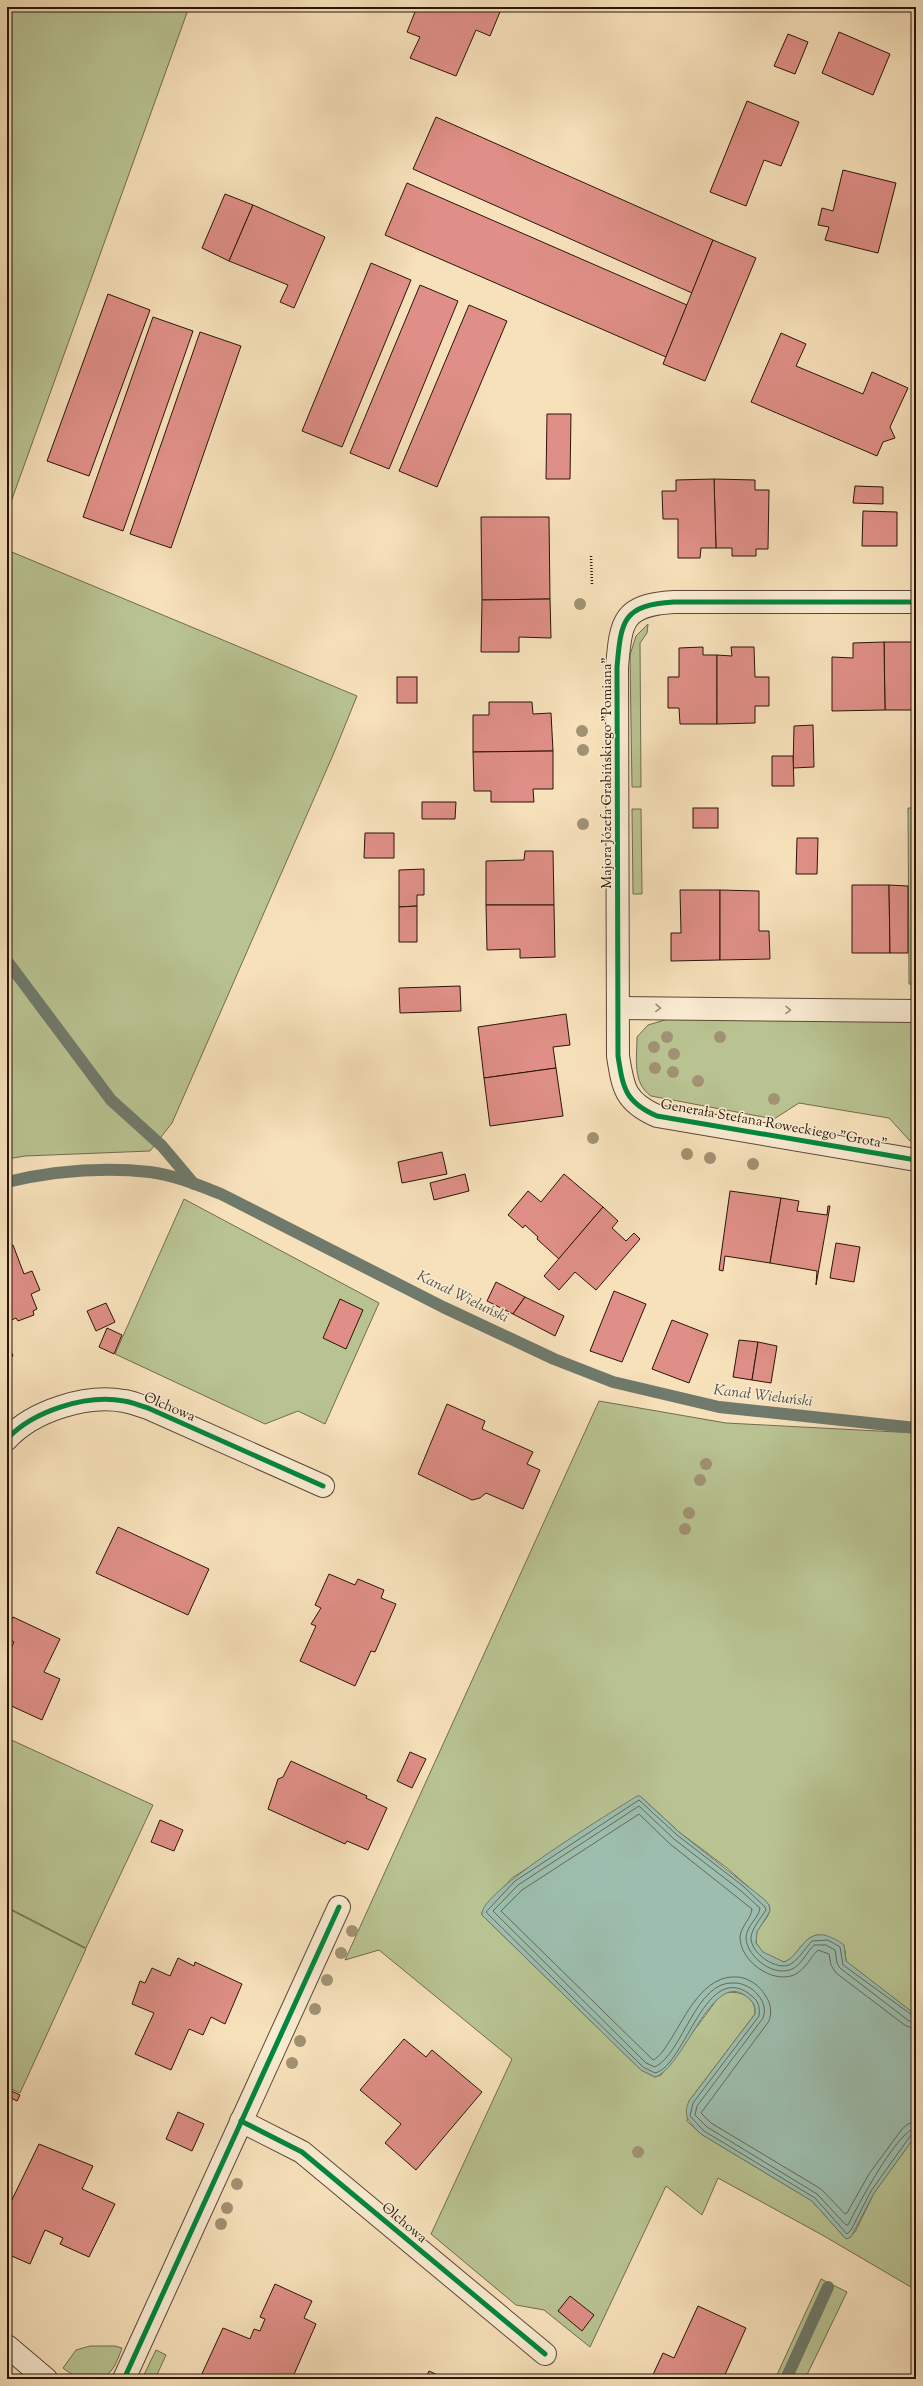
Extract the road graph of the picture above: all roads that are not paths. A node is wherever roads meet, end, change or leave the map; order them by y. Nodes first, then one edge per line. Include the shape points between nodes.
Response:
1 (916, 602) edge
2 (619, 1008) junction
3 (916, 1011) edge
4 (916, 1160) edge
5 (7, 1439) edge
6 (323, 1486) dead end
7 (339, 1907) dead end
8 (241, 2121) junction
9 (7, 2346) edge
10 (545, 2354) dead end
11 (46, 2379) edge
12 (124, 2379) edge

1 - 2 street, Majora Józefa Grabińskiego "Pomiana" via 666,603 638,608 629,616 622,627 617,667
2 -> 3 street
2 - 4 street, Generała Stefana Roweckiego "Grota" via 618,1056 622,1082 630,1099 640,1109 672,1119
5 - 6 street, Olchowa via 15,1431 41,1416 68,1405 100,1399 124,1401 148,1408
7 - 8 street
8 - 10 street, Olchowa via 302,2152
8 - 12 street
9 - 11 street

